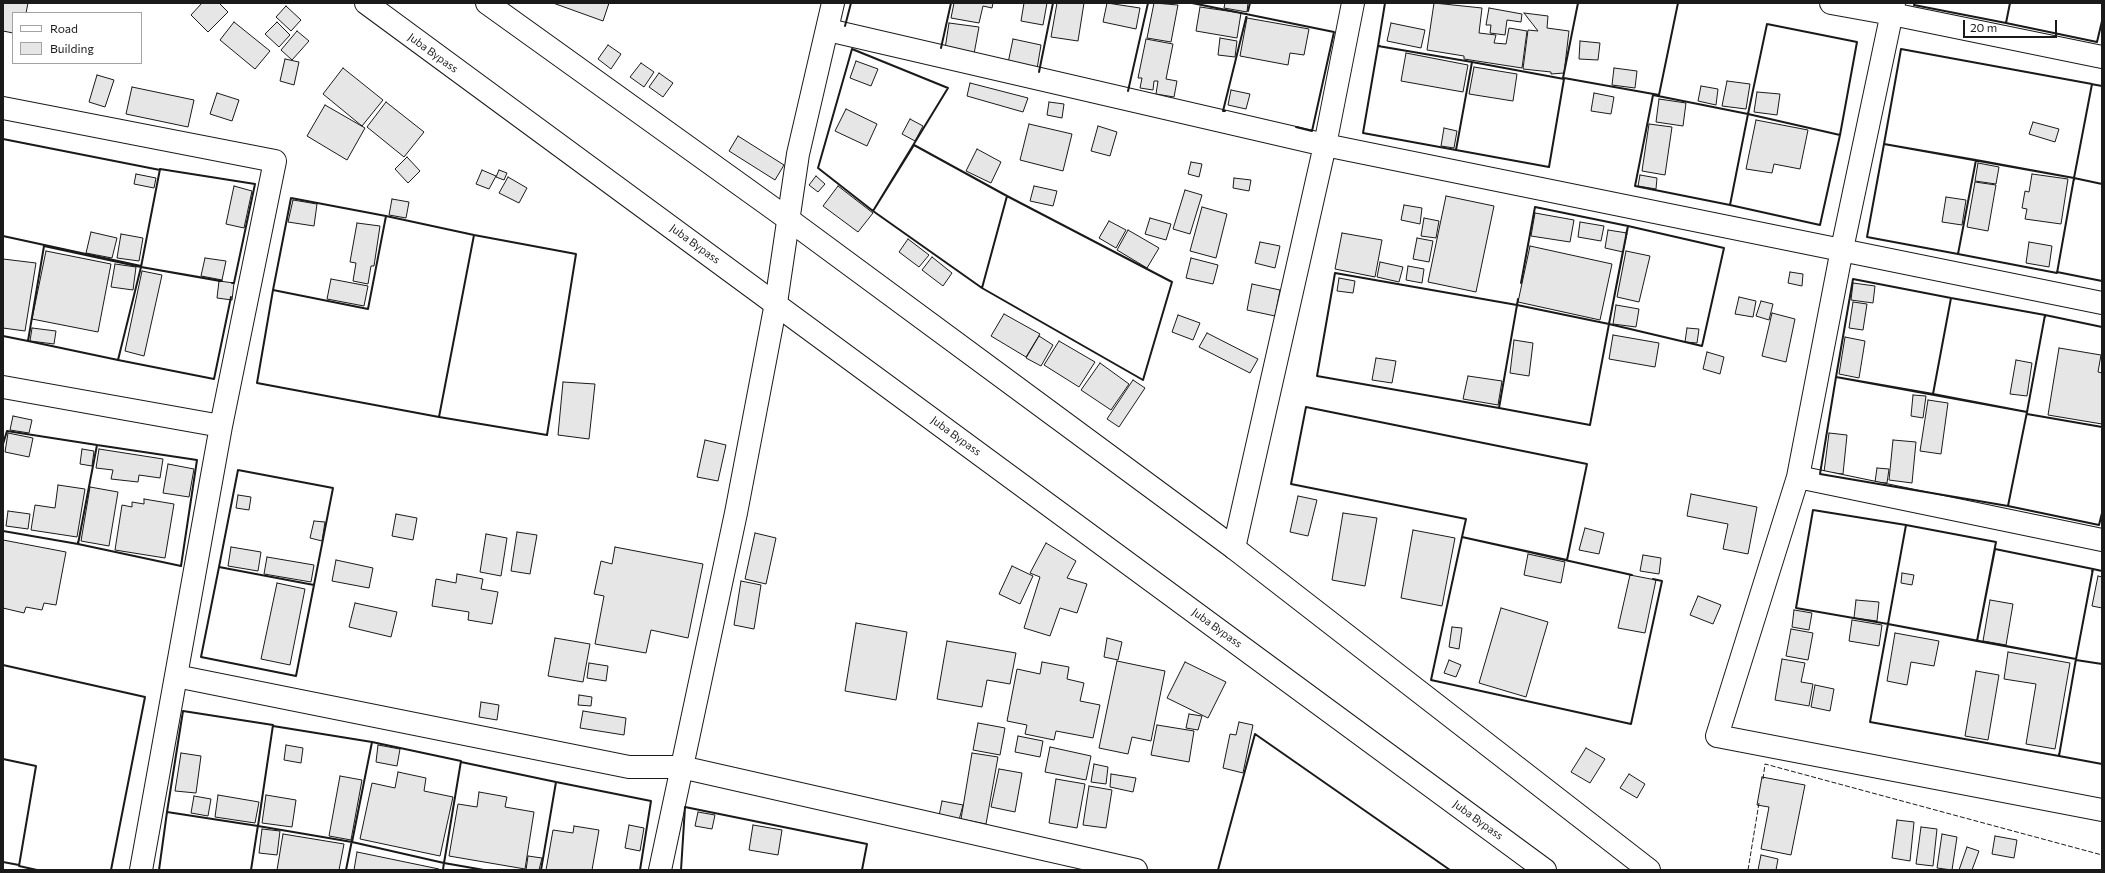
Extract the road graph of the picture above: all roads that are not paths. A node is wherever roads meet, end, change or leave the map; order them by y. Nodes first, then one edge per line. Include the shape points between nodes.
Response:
1 (366, 3) edge
2 (487, 3) edge
3 (834, 3) edge
4 (1353, 3) edge
5 (1831, 3) edge
6 (1893, 8) edge
7 (828, 30) junction
8 (2102, 57) edge
9 (3, 108) edge
10 (1325, 145) junction
11 (788, 219) junction
12 (1842, 249) junction
13 (776, 303) junction
14 (2102, 303) edge
15 (3, 387) edge
16 (221, 426) junction
17 (1798, 477) junction
18 (2102, 540) edge
19 (1234, 548) junction
20 (176, 676) junction
21 (681, 767) junction
22 (2102, 810) edge
23 (141, 870) edge
24 (660, 870) edge
25 (1136, 870) edge
26 (1545, 870) edge
27 (1649, 870) edge

1 - 13 street, Juba Bypass
2 - 11 street
3 - 7 street
4 - 10 street
5 - 6 street
6 - 8 street
6 - 12 street
7 - 10 street
7 - 11 street via 798,154
9 - 16 street via 275,161
10 - 12 street
10 - 19 street
11 - 13 street
11 - 19 street
12 - 14 street
12 - 17 street
13 - 21 street via 736,513
13 - 26 street, Juba Bypass
15 - 16 street
16 - 20 street
17 - 18 street
17 - 22 street via 1717,736
19 - 27 street
20 - 21 street via 629,767
20 - 23 street
21 - 24 street
21 - 25 street

